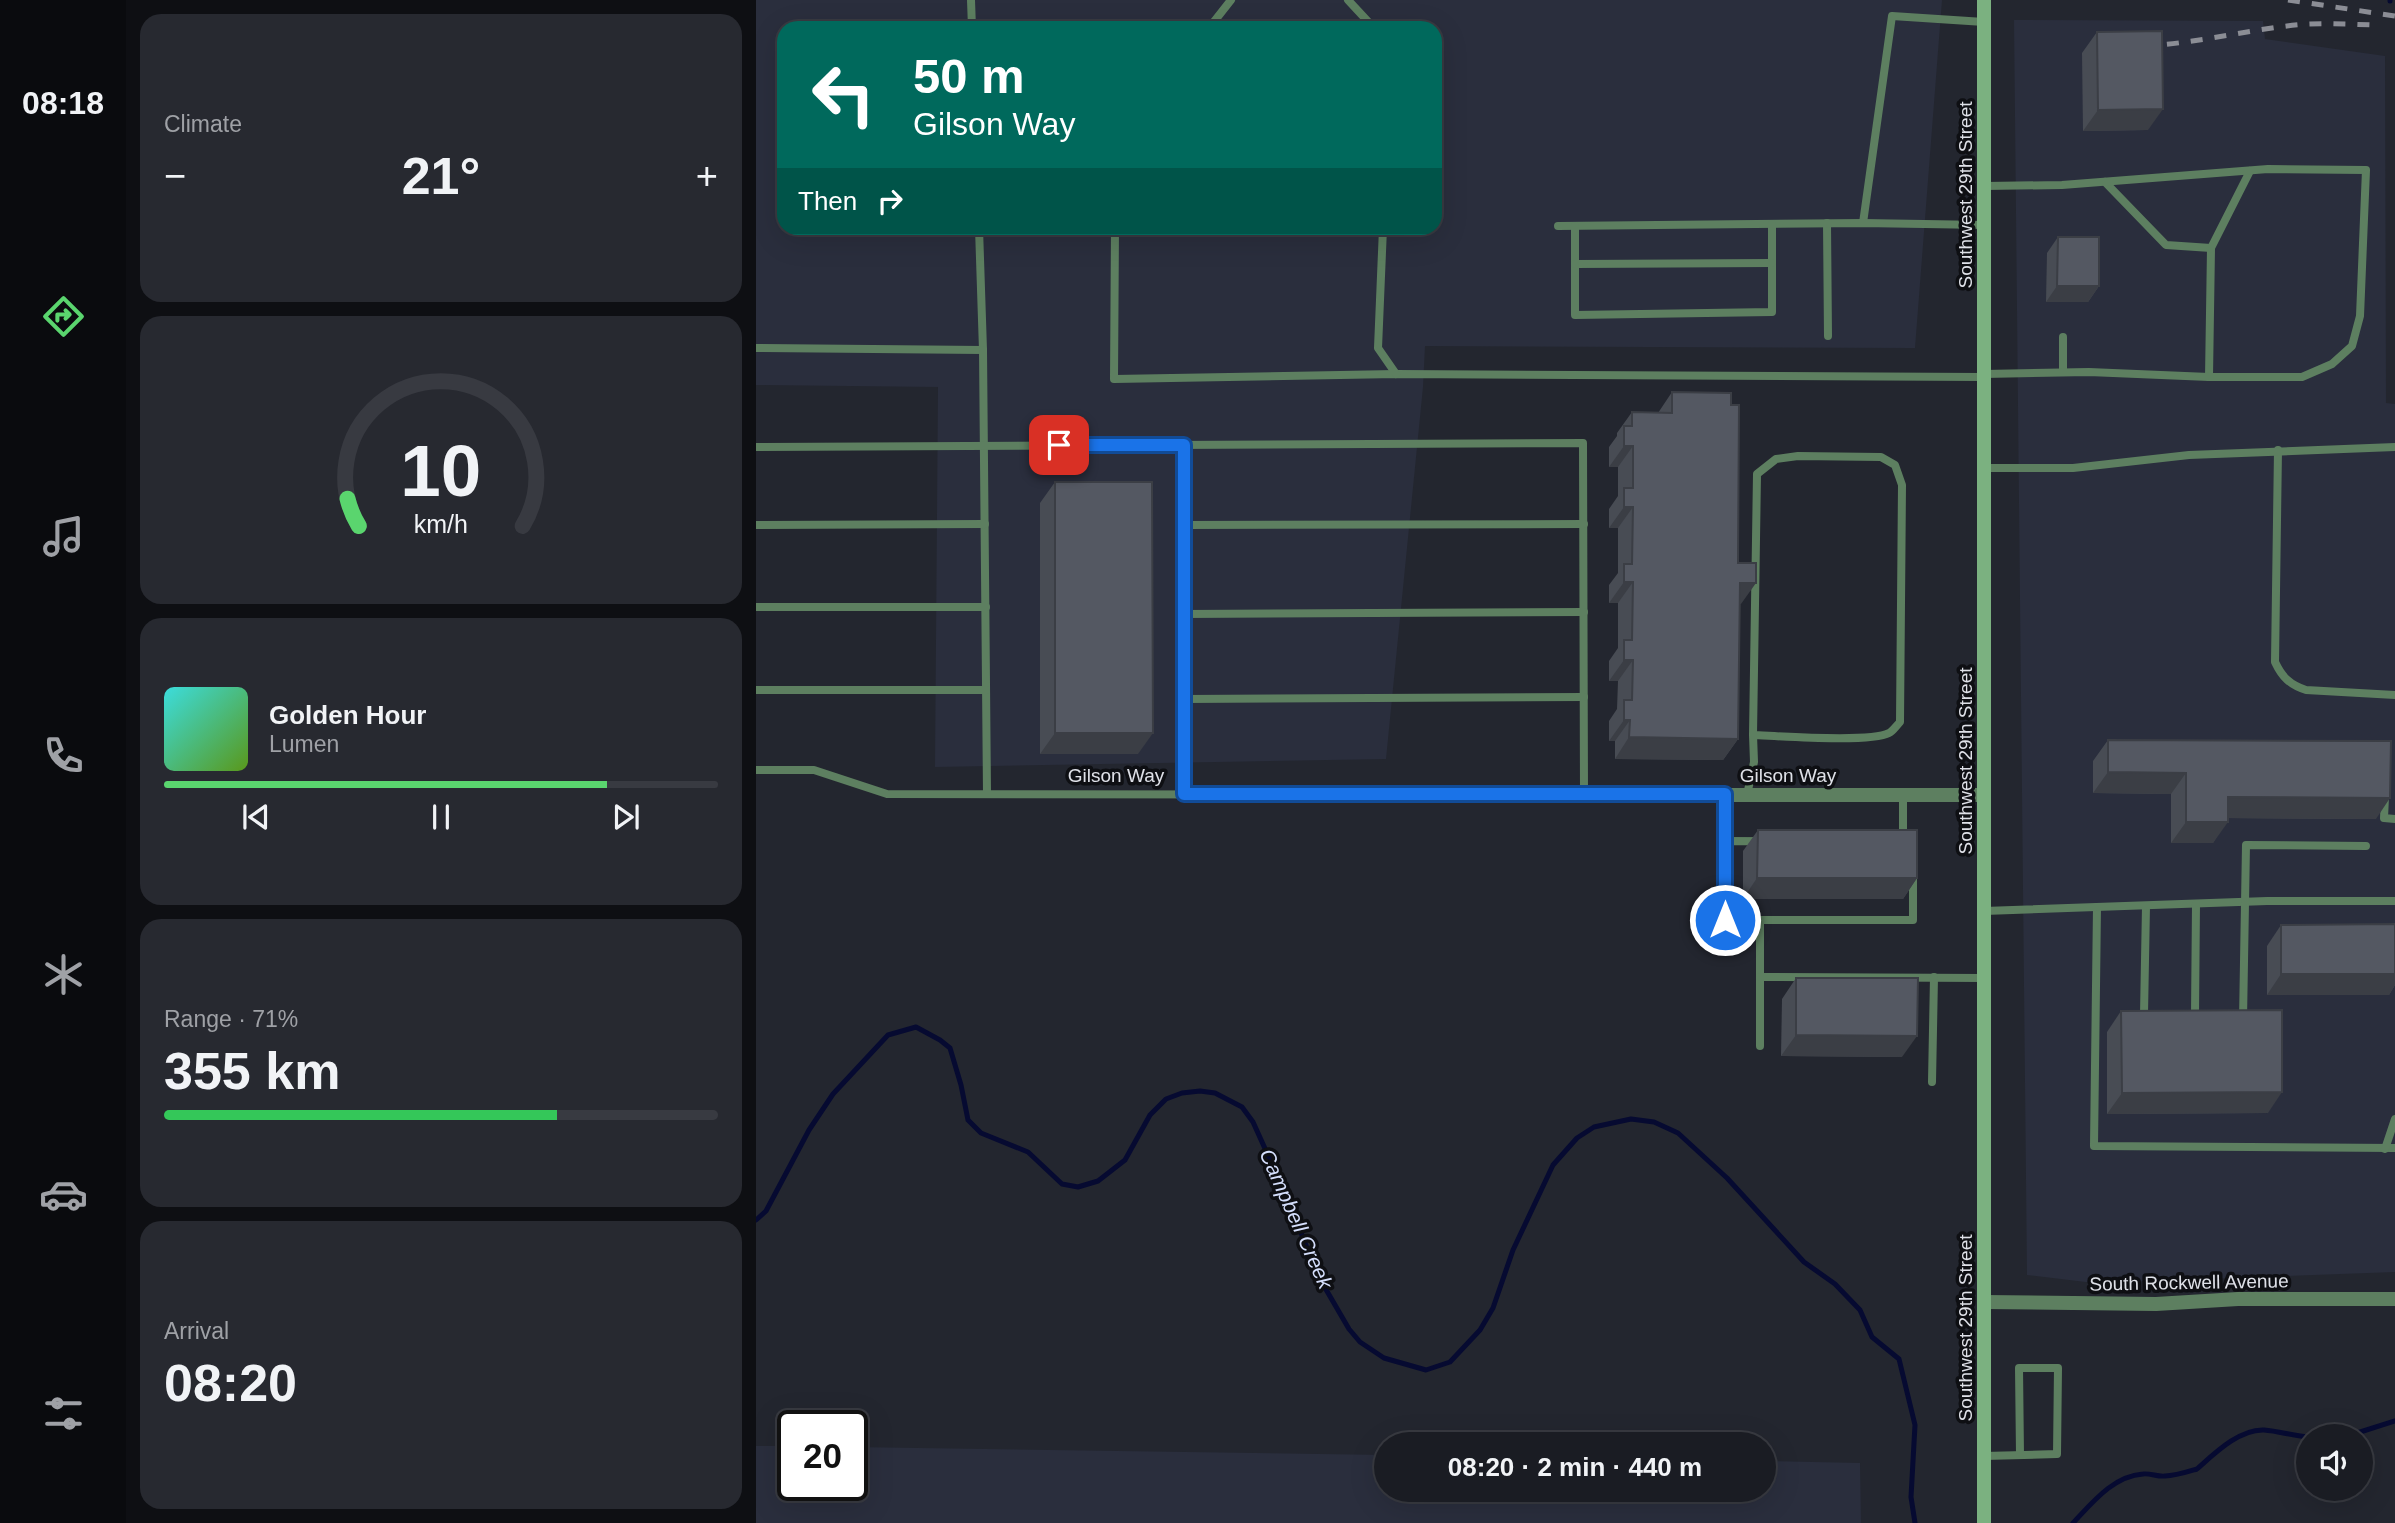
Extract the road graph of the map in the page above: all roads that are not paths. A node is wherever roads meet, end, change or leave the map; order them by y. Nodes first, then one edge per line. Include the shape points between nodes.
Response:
1 (971, 0) edge
2 (1231, 0) edge
3 (1348, 0) edge
4 (1984, 0) edge
5 (972, 21) edge
6 (1214, 21) edge
7 (1368, 21) edge
8 (1984, 22) junction
9 (2250, 171) junction
10 (2105, 182) junction
11 (1985, 186) junction
12 (1827, 223) junction
13 (1863, 223) junction
14 (1772, 224) junction
15 (1985, 225) junction
16 (1558, 226) dead end
17 (1575, 226) junction
18 (979, 235) edge
19 (1115, 235) edge
20 (1383, 235) edge
21 (2211, 248) junction
22 (1772, 262) junction
23 (1575, 264) junction
24 (1828, 336) dead end
25 (2063, 337) dead end
26 (756, 348) edge
27 (983, 350) junction
28 (2063, 372) junction
29 (1396, 374) junction
30 (1984, 375) junction
31 (2209, 377) junction
32 (1184, 445) junction
33 (985, 446) junction
34 (756, 447) edge
35 (2395, 447) edge
36 (2278, 450) junction
37 (1984, 468) junction
38 (985, 524) junction
39 (1584, 524) junction
40 (756, 525) edge
41 (1184, 525) junction
42 (756, 607) edge
43 (986, 607) junction
44 (1584, 612) junction
45 (1184, 614) junction
46 (756, 690) edge
47 (986, 690) junction
48 (2395, 695) edge
49 (1584, 697) junction
50 (1184, 699) junction
51 (1753, 735) junction
52 (756, 771) edge
53 (2385, 792) edge
54 (987, 794) junction
55 (1184, 794) junction
56 (1584, 794) junction
57 (1665, 794) joint
58 (1725, 794) junction
59 (1747, 794) junction
60 (1903, 795) junction
61 (1984, 795) junction
62 (2395, 819) edge
63 (1726, 841) junction
64 (1903, 842) junction
65 (2366, 846) dead end
66 (2395, 901) edge
67 (2245, 902) junction
68 (2196, 904) junction
69 (2146, 905) junction
70 (2097, 907) junction
71 (1984, 911) junction
72 (1760, 920) junction
73 (1760, 977) junction
74 (1934, 977) junction
75 (1984, 978) junction
76 (2157, 1014) edge
77 (2182, 1014) edge
78 (2243, 1026) edge
79 (1760, 1046) dead end
80 (1932, 1082) dead end
81 (2395, 1119) edge
82 (2395, 1148) edge
83 (2385, 1149) junction
84 (2395, 1299) edge
85 (1984, 1302) junction
86 (2020, 1455) junction
87 (1984, 1456) junction
88 (1984, 1523) edge

1 - 5 lane
2 - 6 lane
3 - 7 lane
4 - 8 street, Southwest 29th Street
8 - 11 street, Southwest 29th Street
8 - 13 lane via 1892,16
9 - 10 lane
9 - 21 lane
9 - 31 lane via 2365,170 2360,316 2352,346 2332,363 2302,377
10 - 11 lane
10 - 21 lane via 2166,245
11 - 15 street, Southwest 29th Street
12 - 13 lane
12 - 14 lane
12 - 24 lane
13 - 15 lane
14 - 17 lane
14 - 22 lane
15 - 30 street, Southwest 29th Street
16 - 17 lane
17 - 23 lane
18 - 27 lane
19 - 29 lane via 1115,379
20 - 29 lane via 1378,348
21 - 31 lane
22 - 23 lane
22 - 23 lane via 1772,312 1575,315
25 - 28 lane
26 - 27 lane
27 - 33 lane
28 - 30 lane
28 - 31 lane
29 - 30 lane
30 - 37 street, Southwest 29th Street
32 - 33 lane
32 - 39 lane via 1583,443
32 - 41 lane
33 - 34 lane
33 - 38 lane
35 - 36 lane
36 - 37 lane via 2073,468
36 - 48 lane via 2274,654 2279,670 2294,686 2306,690
37 - 61 street, Southwest 29th Street
38 - 40 lane
38 - 43 lane
39 - 41 lane
39 - 44 lane
41 - 45 lane
42 - 43 lane
43 - 47 lane
44 - 45 lane
44 - 49 lane
45 - 50 lane
46 - 47 lane
47 - 54 lane
49 - 50 lane
49 - 56 lane
50 - 55 lane
51 - 51 lane via 1757,474 1776,459 1881,457 1895,465 1902,485 1899,722 1891,732 1871,737
51 - 59 lane via 1754,762
52 - 54 lane, Gilson Way via 814,770 887,794
53 - 62 lane via 2385,818
54 - 55 lane, Gilson Way
55 - 56 lane, Gilson Way
56 - 57 lane, Gilson Way
57 - 58 street, Gilson Way
58 - 59 street, Gilson Way
58 - 63 lane
59 - 60 street, Gilson Way
60 - 61 street, Gilson Way
60 - 64 lane
61 - 71 street, Southwest 29th Street
63 - 64 lane
63 - 72 lane via 1725,920
64 - 72 lane via 1913,842 1913,920
65 - 67 lane via 2246,845
66 - 67 lane
67 - 68 lane
67 - 78 lane
68 - 69 lane
68 - 77 lane via 2195,1014
69 - 70 lane
69 - 76 lane via 2144,1014
70 - 71 lane
70 - 83 lane via 2094,1146
71 - 75 street, Southwest 29th Street
72 - 73 lane
73 - 74 lane
73 - 79 lane
74 - 75 lane
74 - 80 lane
75 - 85 street, Southwest 29th Street
81 - 83 lane
82 - 83 lane
84 - 85 street, South Rockwell Avenue
85 - 87 street, Southwest 29th Street
86 - 86 lane via 2019,1368 2059,1368 2057,1454
86 - 87 lane
87 - 88 street, Southwest 29th Street

